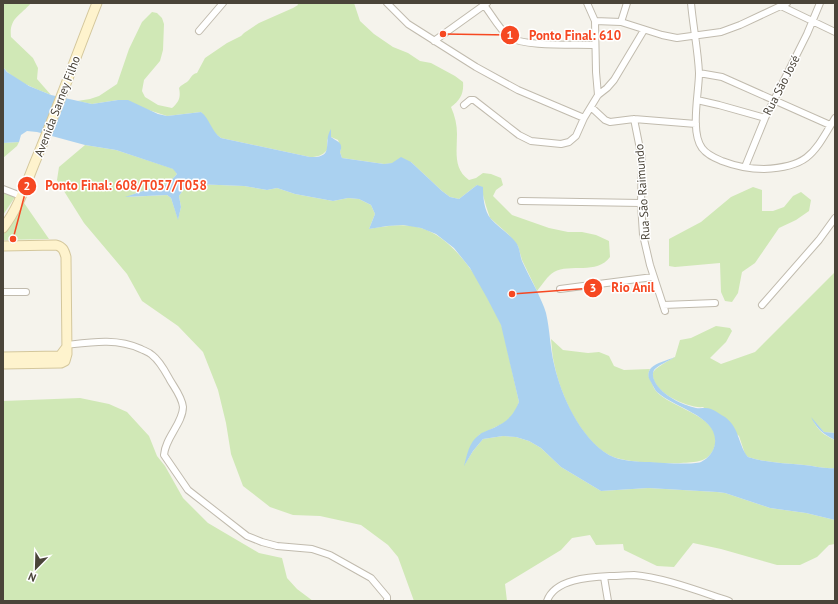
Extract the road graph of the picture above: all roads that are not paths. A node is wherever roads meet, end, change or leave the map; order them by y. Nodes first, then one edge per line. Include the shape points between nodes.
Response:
1 (97, 3) edge
2 (223, 3) edge
3 (387, 3) edge
4 (587, 3) edge
5 (627, 3) edge
6 (691, 3) edge
7 (788, 3) edge
8 (820, 3) edge
9 (486, 4) edge
10 (777, 6) edge
11 (594, 20) junction
12 (812, 21) junction
13 (621, 22) junction
14 (644, 30) junction
15 (199, 31) dead end
16 (835, 32) edge
17 (694, 36) junction
18 (434, 41) junction
19 (596, 45) junction
20 (698, 73) junction
21 (598, 95) junction
22 (697, 100) junction
23 (774, 100) junction
24 (464, 105) dead end
25 (591, 107) junction
26 (584, 118) junction
27 (765, 118) junction
28 (835, 118) edge
29 (634, 119) junction
30 (696, 124) junction
31 (830, 125) junction
32 (745, 168) junction
33 (3, 189) edge
34 (21, 196) junction
35 (521, 201) dead end
36 (641, 203) junction
37 (835, 218) edge
38 (3, 228) edge
39 (3, 246) edge
40 (3, 251) edge
41 (66, 257) junction
42 (653, 277) junction
43 (560, 289) dead end
44 (3, 292) edge
45 (26, 292) dead end
46 (715, 303) dead end
47 (762, 305) dead end
48 (66, 346) junction
49 (3, 357) edge
50 (3, 364) edge
51 (604, 577) junction
52 (387, 601) edge
53 (547, 601) edge
54 (608, 601) edge
55 (728, 601) edge

1 - 34 street, Avenida Sarney Filho
2 - 15 street
3 - 18 street via 408,24
4 - 11 street
5 - 13 street
6 - 17 street
7 - 10 street
8 - 12 street, Rua São José
9 - 18 street
9 - 19 street via 506,34 515,40 528,43
10 - 12 street
10 - 17 street via 721,32
11 - 13 street
11 - 19 street
12 - 16 street
12 - 23 street, Rua São José
13 - 14 street
14 - 17 street via 669,37
14 - 21 street via 614,80
17 - 20 street
18 - 26 street via 518,90
19 - 21 street
20 - 22 street
20 - 23 street via 722,77
21 - 25 street
22 - 27 street
22 - 30 street
23 - 27 street, Rua São José
23 - 31 street
24 - 26 street via 474,100 519,135 531,141 561,144 569,142 576,136
25 - 26 street
25 - 29 street via 607,122
27 - 32 street, Rua São José
28 - 31 street
29 - 30 street
29 - 36 street, Rua São Raimundo via 642,159
30 - 32 street via 701,147 709,155
31 - 32 street via 804,161 778,168
33 - 34 street
34 - 38 street, Avenida Sarney Filho
35 - 36 street
36 - 42 street, Rua São Raimundo via 643,235
37 - 47 street
39 - 41 street via 56,245 63,248
40 - 41 street via 56,250
41 - 48 street
42 - 43 street
42 - 46 street, Rua São Raimundo via 664,308
44 - 45 street
48 - 49 street via 60,356
48 - 50 street via 66,358 61,363
48 - 52 street via 120,342 152,354 163,368 182,403 181,416 166,445 164,455 188,490 247,536 277,546 312,549 330,555 358,570 371,578
51 - 53 street via 574,580 561,585
51 - 54 street
51 - 55 street via 634,575

